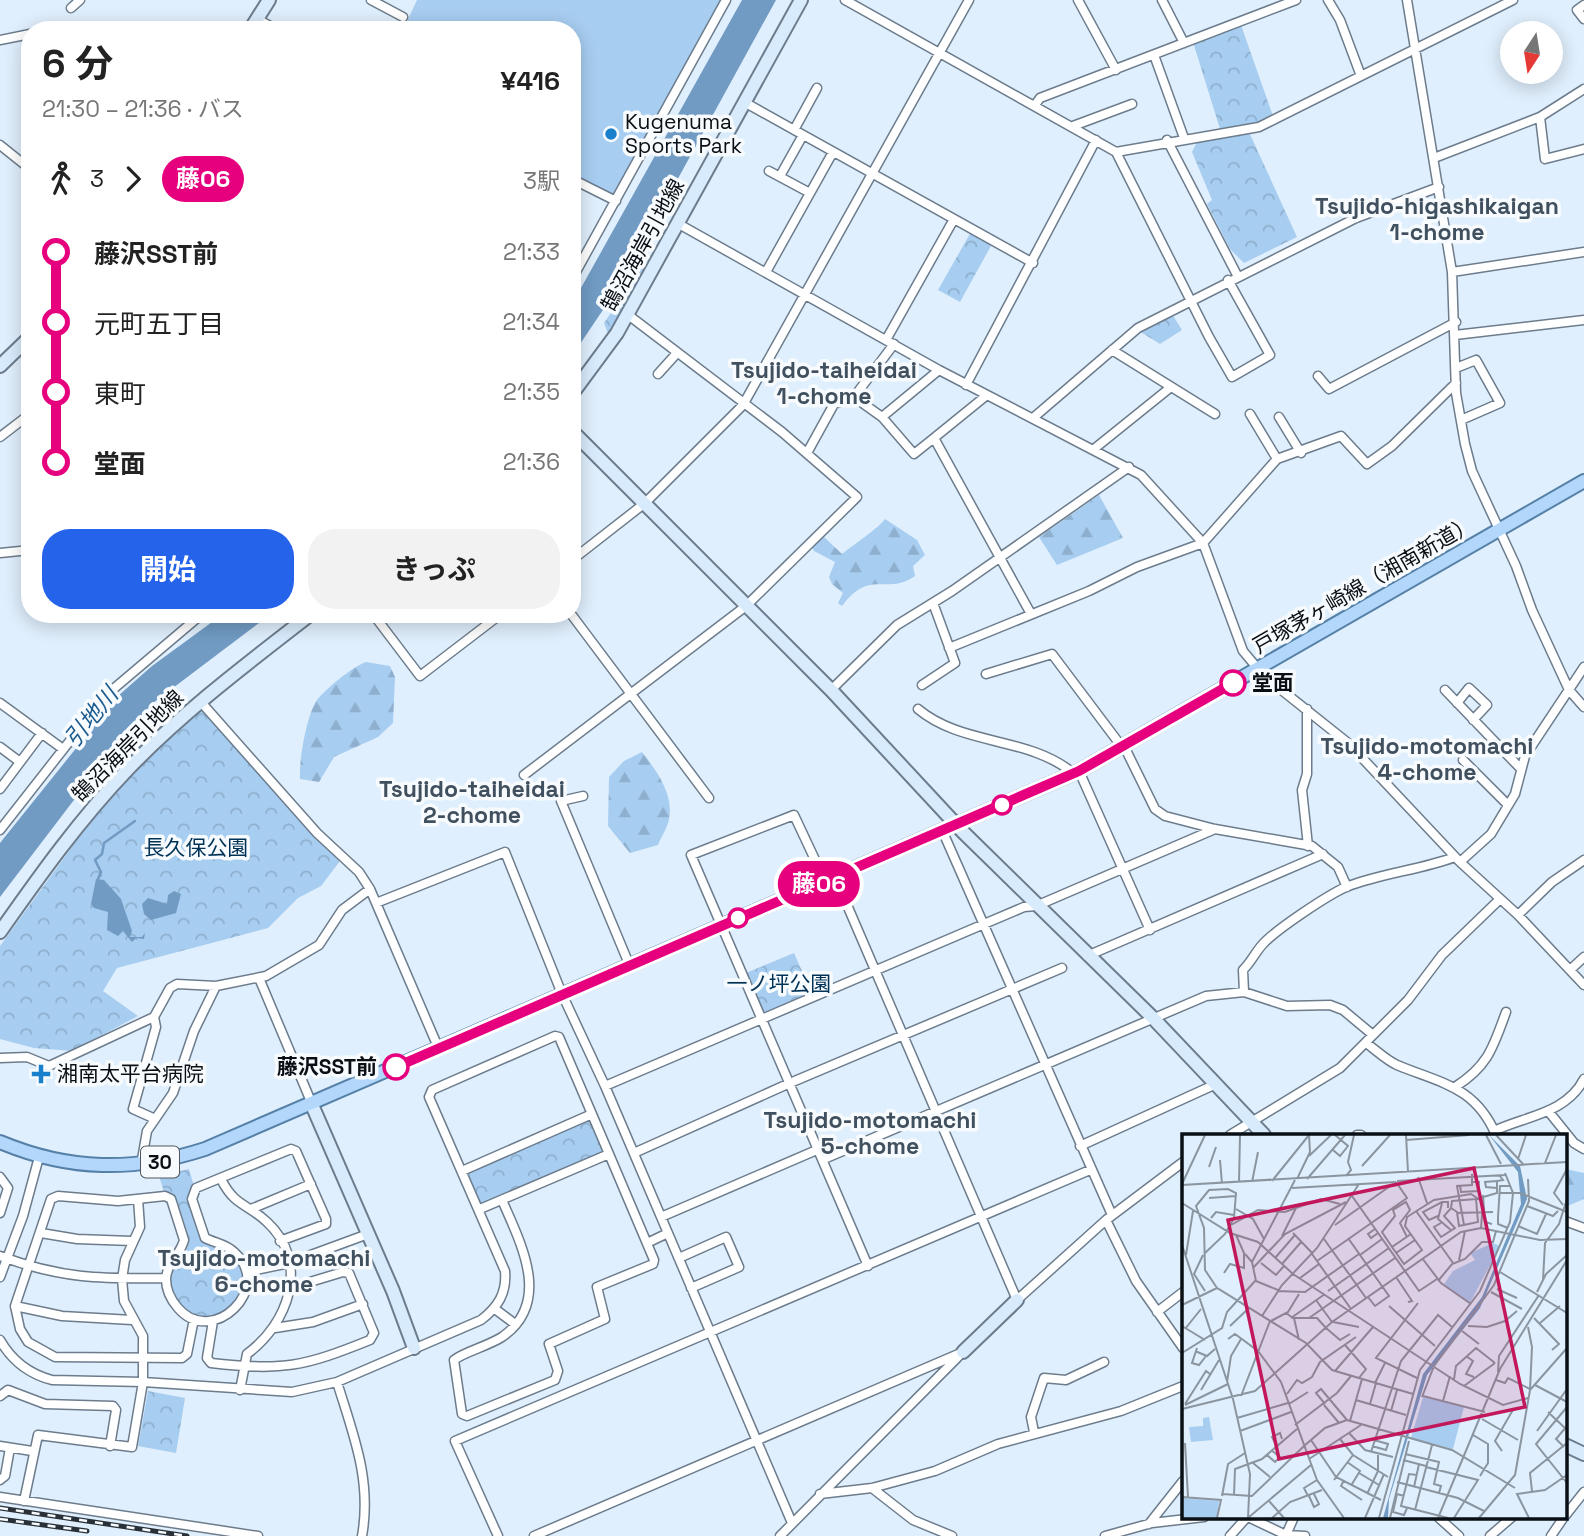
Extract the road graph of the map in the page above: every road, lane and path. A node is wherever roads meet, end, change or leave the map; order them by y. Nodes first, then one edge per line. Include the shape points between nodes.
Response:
1 (80, 0) edge
2 (269, 0) edge
3 (371, 0) edge
4 (726, 0) edge
5 (801, 0) edge
6 (845, 0) edge
7 (969, 0) edge
8 (1078, 0) edge
9 (1162, 0) edge
10 (1296, 0) edge
11 (1328, 0) edge
12 (1407, 0) edge
13 (1513, 0) edge
14 (1584, 5) edge
15 (71, 8) dead end
16 (403, 17) dead end
17 (1584, 19) edge
18 (256, 21) edge
19 (21, 36) edge
20 (0, 40) edge
21 (1184, 43) junction
22 (1415, 50) junction
23 (940, 52) junction
24 (1154, 55) junction
25 (1116, 69) junction
26 (1362, 76) junction
27 (817, 88) dead end
28 (1583, 93) edge
29 (744, 102) junction
30 (1132, 104) dead end
31 (1034, 105) junction
32 (1540, 117) junction
33 (1073, 125) junction
34 (794, 130) junction
35 (803, 135) junction
36 (1184, 138) junction
37 (1096, 140) junction
38 (1167, 140) junction
39 (0, 145) edge
40 (1584, 149) edge
41 (833, 152) junction
42 (1116, 152) junction
43 (1434, 159) junction
44 (21, 162) edge
45 (769, 171) dead end
46 (872, 173) junction
47 (780, 176) junction
48 (581, 184) edge
49 (1439, 187) junction
50 (810, 193) junction
51 (616, 201) junction
52 (954, 219) junction
53 (677, 223) junction
54 (1584, 252) edge
55 (1033, 262) junction
56 (581, 263) edge
57 (766, 272) junction
58 (1452, 272) junction
59 (1237, 275) junction
60 (1228, 280) junction
61 (804, 294) junction
62 (1192, 298) junction
63 (627, 314) junction
64 (1584, 320) edge
65 (1456, 322) junction
66 (1455, 335) junction
67 (890, 342) junction
68 (21, 346) edge
69 (1112, 350) junction
70 (677, 353) junction
71 (0, 366) edge
72 (1456, 368) junction
73 (939, 370) junction
74 (658, 374) dead end
75 (1318, 376) dead end
76 (581, 383) edge
77 (1456, 383) junction
78 (966, 385) junction
79 (1171, 387) junction
80 (987, 395) junction
81 (854, 397) junction
82 (743, 405) junction
83 (1215, 414) dead end
84 (1250, 414) dead end
85 (882, 417) junction
86 (1279, 417) dead end
87 (1033, 418) junction
88 (1461, 420) junction
89 (21, 421) edge
90 (0, 438) edge
91 (934, 438) junction
92 (581, 440) edge
93 (1094, 449) junction
94 (807, 453) junction
95 (1301, 453) junction
96 (1277, 459) junction
97 (1129, 467) junction
98 (1584, 481) edge
99 (645, 503) junction
100 (1500, 529) junction
101 (1203, 543) junction
102 (21, 551) edge
103 (0, 553) edge
104 (581, 553) edge
105 (1000, 556) junction
106 (933, 603) junction
107 (746, 606) junction
108 (1031, 614) junction
109 (190, 623) edge
110 (300, 623) edge
111 (380, 623) edge
112 (489, 623) edge
113 (579, 623) edge
114 (949, 648) junction
115 (1584, 667) edge
116 (1258, 668) junction
117 (986, 674) dead end
118 (922, 685) dead end
119 (831, 690) junction
120 (1445, 690) dead end
121 (1569, 690) junction
122 (631, 694) junction
123 (200, 701) junction
124 (0, 703) edge
125 (1457, 703) junction
126 (1584, 707) edge
127 (918, 709) dead end
128 (1307, 709) junction
129 (1473, 720) junction
130 (42, 733) junction
131 (1123, 746) junction
132 (0, 747) edge
133 (63, 749) junction
134 (1463, 760) dead end
135 (20, 762) junction
136 (1521, 769) junction
137 (1076, 772) junction
138 (524, 775) dead end
139 (0, 789) edge
140 (583, 796) dead end
141 (709, 798) dead end
142 (1508, 805) junction
143 (957, 825) junction
144 (1215, 829) junction
145 (0, 830) edge
146 (942, 830) junction
147 (1308, 846) junction
148 (1323, 854) junction
149 (1457, 859) junction
150 (1584, 860) edge
151 (1123, 867) junction
152 (830, 879) junction
153 (1348, 887) junction
154 (370, 889) junction
155 (1499, 900) junction
156 (376, 903) junction
157 (1036, 906) junction
158 (1518, 915) junction
159 (984, 924) junction
160 (722, 925) junction
161 (1150, 930) junction
162 (0, 932) edge
163 (1087, 956) junction
164 (1584, 957) edge
165 (629, 964) junction
166 (1062, 968) dead end
167 (877, 970) junction
168 (1570, 970) junction
169 (259, 978) junction
170 (1584, 985) edge
171 (216, 986) junction
172 (1013, 989) junction
173 (1244, 992) junction
174 (562, 994) junction
175 (1506, 1012) dead end
176 (154, 1017) junction
177 (1153, 1018) junction
178 (762, 1019) junction
179 (905, 1035) junction
180 (1373, 1035) junction
181 (1366, 1043) junction
182 (438, 1047) junction
183 (0, 1058) edge
184 (1046, 1064) junction
185 (1584, 1079) edge
186 (790, 1083) junction
187 (1216, 1084) junction
188 (605, 1086) junction
189 (1455, 1087) junction
190 (312, 1104) junction
191 (938, 1110) junction
192 (1549, 1112) junction
193 (592, 1114) junction
194 (153, 1118) junction
195 (1254, 1122) junction
196 (1495, 1133) edge
197 (1232, 1134) edge
198 (1263, 1134) edge
199 (0, 1142) edge
200 (1080, 1146) junction
201 (819, 1149) junction
202 (1584, 1149) edge
203 (634, 1153) junction
204 (609, 1154) junction
205 (39, 1157) junction
206 (824, 1159) junction
207 (1182, 1164) edge
208 (141, 1165) junction
209 (1090, 1170) junction
210 (462, 1171) junction
211 (0, 1177) edge
212 (221, 1179) junction
213 (311, 1184) junction
214 (138, 1199) junction
215 (502, 1200) junction
216 (251, 1209) junction
217 (480, 1209) junction
218 (0, 1213) edge
219 (983, 1216) junction
220 (661, 1217) junction
221 (1109, 1217) junction
222 (1566, 1221) edge
223 (1584, 1228) edge
224 (41, 1233) junction
225 (668, 1233) junction
226 (368, 1234) junction
227 (132, 1241) junction
228 (280, 1241) junction
229 (647, 1243) junction
230 (4, 1257) edge
231 (679, 1258) junction
232 (289, 1263) junction
233 (28, 1266) junction
234 (868, 1266) junction
235 (247, 1272) junction
236 (0, 1277) edge
237 (166, 1278) junction
238 (122, 1279) junction
239 (290, 1288) junction
240 (691, 1288) junction
241 (1182, 1293) edge
242 (1017, 1300) junction
243 (363, 1304) junction
244 (15, 1306) junction
245 (495, 1309) junction
246 (1157, 1312) junction
247 (194, 1319) junction
248 (132, 1320) junction
249 (213, 1321) junction
250 (515, 1324) junction
251 (275, 1328) junction
252 (710, 1334) junction
253 (1, 1344) edge
254 (1182, 1347) edge
255 (414, 1348) junction
256 (963, 1352) junction
257 (144, 1358) junction
258 (1104, 1362) dead end
259 (242, 1367) junction
260 (143, 1382) junction
261 (337, 1382) junction
262 (1182, 1386) edge
263 (240, 1390) junction
264 (0, 1396) edge
265 (1034, 1432) junction
266 (756, 1442) junction
267 (1566, 1445) edge
268 (110, 1446) junction
269 (0, 1447) edge
270 (10, 1448) junction
271 (32, 1451) junction
272 (1584, 1454) edge
273 (0, 1480) edge
274 (1182, 1482) edge
275 (872, 1488) junction
276 (1584, 1492) edge
277 (820, 1494) junction
278 (0, 1497) edge
279 (24, 1501) junction
280 (1569, 1505) edge
281 (1196, 1518) edge
282 (1246, 1518) edge
283 (1249, 1518) edge
284 (1294, 1518) edge
285 (1439, 1518) edge
286 (1511, 1518) edge
287 (1563, 1518) edge
288 (792, 1524) junction
289 (1149, 1524) junction
290 (1286, 1535) edge
291 (258, 1536) edge
292 (362, 1536) edge
293 (498, 1536) edge
294 (534, 1536) edge
295 (780, 1536) edge
296 (952, 1536) edge
297 (1105, 1536) edge
298 (1230, 1536) edge
299 (1305, 1536) edge
300 (1459, 1536) edge
301 (1490, 1536) edge
302 (1551, 1536) edge

1 - 15 street
2 - 18 street
3 - 16 street
4 - 51 street
5 - 29 street, 鵠沼海岸引地線
6 - 23 street
7 - 23 street
8 - 25 street
9 - 21 street
10 - 21 street
11 - 26 street
12 - 22 street
13 - 22 street
14 - 17 street via 1577,10
19 - 20 street
21 - 24 street
22 - 26 street
22 - 43 street
23 - 31 street
23 - 46 street
24 - 25 street
24 - 36 street
25 - 31 street via 1040,98
26 - 36 street via 1259,127
27 - 34 street
28 - 32 street
29 - 34 street
29 - 53 street, 鵠沼海岸引地線
30 - 33 street
31 - 33 street
32 - 40 street via 1545,159
32 - 43 street
33 - 37 street
34 - 35 street
35 - 41 street
35 - 47 street
36 - 38 street
37 - 42 street
37 - 55 street
38 - 42 street
38 - 59 street
39 - 44 street
41 - 46 street
41 - 50 street
42 - 62 street
43 - 49 street
45 - 47 street
46 - 52 street
46 - 61 street
47 - 50 street
48 - 51 street
49 - 58 street
49 - 59 street via 1356,218
50 - 57 street
51 - 56 street
52 - 55 street
52 - 67 street
53 - 57 street
53 - 63 street, 鵠沼海岸引地線
54 - 58 street
55 - 78 street
57 - 61 street
58 - 65 street
59 - 60 street
60 - 62 street
60 - 62 street via 1270,355 1232,377
61 - 67 street
61 - 82 street
62 - 69 street via 1138,328
63 - 70 street
63 - 76 street, 鵠沼海岸引地線
64 - 66 street
65 - 66 street
65 - 75 street via 1329,389
66 - 72 street
67 - 73 street
67 - 81 street
68 - 71 street
69 - 79 street
69 - 87 street
70 - 74 street
70 - 82 street
72 - 77 street
72 - 88 street via 1476,360 1500,404
73 - 78 street
73 - 85 street
77 - 88 street
77 - 95 street via 1392,446 1367,464 1341,436
78 - 80 street
79 - 83 street
79 - 93 street
80 - 87 street
80 - 91 street
81 - 85 street
81 - 94 street via 834,404
82 - 94 street
82 - 99 street
84 - 96 street
85 - 91 street via 914,454
86 - 95 street
87 - 93 street
88 - 100 street via 1472,471
89 - 90 street
91 - 105 street
92 - 99 street
93 - 97 street
94 - 107 street via 856,497
95 - 96 street
96 - 101 street
97 - 101 street via 1171,504
97 - 105 street
98 - 100 main road, 戸塚茅ヶ崎線（湘南新道） / 30
99 - 104 street
99 - 107 street
100 - 116 main road, 戸塚茅ヶ崎線（湘南新道） / 30
100 - 121 street
101 - 108 street
101 - 116 street via 1230,621
102 - 103 street
105 - 106 street
105 - 108 street
106 - 114 street
106 - 119 street via 897,625
107 - 119 street
107 - 122 street
108 - 114 street
109 - 133 street via 113,689
110 - 123 street, 鵠沼海岸引地線
111 - 112 street via 420,676
113 - 122 street
114 - 118 street via 955,663
115 - 121 street
116 - 128 street
116 - 131 main road, 戸塚茅ヶ崎線（湘南新道） / 30
117 - 131 street via 1052,654
119 - 143 street
120 - 125 street
121 - 126 street
121 - 136 street
122 - 138 street
122 - 141 street
123 - 154 street
123 - 162 street, 鵠沼海岸引地線 via 91,809
124 - 130 street
125 - 129 street
125 - 129 street via 1469,688 1487,705
127 - 137 street via 945,727 1048,755
128 - 147 street via 1307,774 1301,790
128 - 149 street via 1348,743
129 - 136 street
130 - 133 street
130 - 135 street
131 - 137 main road, 戸塚茅ヶ崎線（湘南新道） / 30
131 - 144 street via 1155,809
132 - 135 street
133 - 145 street
134 - 142 street
135 - 139 street
136 - 142 street
137 - 143 main road, 戸塚茅ヶ崎線（湘南新道） / 30
137 - 151 street
140 - 165 street via 561,801
142 - 149 street via 1491,834
143 - 146 main road, 戸塚茅ヶ崎線（湘南新道） / 30
143 - 157 street
144 - 147 street
144 - 151 street
146 - 152 main road, 戸塚茅ヶ崎線（湘南新道） / 30
146 - 159 street
147 - 148 street
148 - 153 street via 1338,867
148 - 161 street
149 - 153 street
149 - 155 street
150 - 158 street via 1552,882
151 - 157 street
151 - 161 street
152 - 160 main road, 戸塚茅ヶ崎線（湘南新道） / 30
152 - 160 street via 794,814 691,855
152 - 167 street
153 - 173 street via 1260,946 1242,970
154 - 156 street
154 - 169 street via 342,910 319,945
155 - 158 street
155 - 180 street
156 - 174 street via 505,852
156 - 182 street
157 - 159 street
157 - 163 street
158 - 168 street
159 - 167 street
159 - 172 street
160 - 165 main road, 戸塚茅ヶ崎線（湘南新道） / 30
160 - 178 street
161 - 163 street
163 - 177 street
164 - 168 street
165 - 174 main road, 戸塚茅ヶ崎線（湘南新道） / 30
166 - 172 street
167 - 178 street
167 - 179 street
168 - 170 street
169 - 171 street
169 - 190 street
171 - 176 street via 177,984
171 - 194 street via 194,1031 173,1093
172 - 179 street
172 - 184 street
173 - 177 street via 1206,996
173 - 180 street via 1287,1006 1330,1005
174 - 182 main road, 戸塚茅ヶ崎線（湘南新道） / 30
174 - 188 street
175 - 189 street via 1486,1062
176 - 183 street via 49,1066 27,1056
176 - 194 street via 156,1027 133,1109
177 - 184 street
177 - 187 street
178 - 186 street
178 - 188 street
179 - 186 street
179 - 191 street
180 - 181 street
181 - 189 street via 1396,1064
181 - 195 street via 1339,1068
182 - 190 main road, 戸塚茅ヶ崎線（湘南新道） / 30
184 - 191 street
184 - 200 street
185 - 192 street
186 - 201 street
186 - 203 street
187 - 195 street
187 - 200 street
188 - 203 street
189 - 196 street via 1475,1103
190 - 208 main road, 戸塚茅ヶ崎線（湘南新道） / 30 via 205,1149
190 - 226 street
191 - 206 street
191 - 219 street
192 - 196 street via 1516,1121
192 - 202 street
193 - 204 street
193 - 210 street
193 - 210 street via 555,1036 432,1090 429,1097
194 - 208 street
195 - 197 street
195 - 198 street
199 - 205 main road, 戸塚茅ヶ崎線（湘南新道） / 30
200 - 209 street
201 - 206 street
201 - 220 street
203 - 220 street
204 - 215 street
204 - 229 street
205 - 208 main road, 戸塚茅ヶ崎線（湘南新道） / 30 via 84,1166
205 - 230 street
206 - 234 street
207 - 221 street
209 - 219 street
209 - 221 street
210 - 217 street
211 - 218 street via 8,1188
212 - 213 street via 291,1149
212 - 216 street via 234,1201
212 - 235 street via 196,1188 192,1199 205,1238 233,1251
213 - 216 street
213 - 228 street via 326,1224
214 - 224 street via 58,1196 51,1199
214 - 227 street via 140,1227
214 - 237 street via 171,1199 184,1240
215 - 217 street
215 - 250 street via 531,1273 529,1295
216 - 228 street
217 - 245 street via 505,1270 506,1283
219 - 234 street
219 - 242 street
220 - 225 street
221 - 242 street
221 - 246 street via 1136,1281
222 - 223 street
224 - 227 street
224 - 233 street
225 - 229 street
225 - 231 street
226 - 232 street
226 - 255 street
227 - 238 street
228 - 232 street
229 - 250 street via 653,1264 596,1290 605,1319 549,1344 558,1371 555,1380 467,1416 462,1414 454,1360 505,1335
230 - 233 street
230 - 236 street
231 - 240 street
231 - 240 street via 726,1237 739,1267
232 - 235 street
232 - 239 street
233 - 238 street via 61,1275
233 - 244 street
234 - 252 street
235 - 249 street via 242,1301 227,1317
237 - 238 street
237 - 247 street via 175,1305
238 - 248 street
239 - 243 street via 348,1273
239 - 251 street
240 - 252 street
241 - 246 street
242 - 256 street
243 - 251 street via 313,1322
243 - 259 street via 374,1333 370,1340 287,1368
244 - 248 street via 62,1316
244 - 257 street via 28,1342 45,1354
245 - 250 street
245 - 255 street via 481,1320
246 - 254 street
247 - 249 street
247 - 257 street via 187,1354 182,1358
248 - 257 street via 143,1336
249 - 259 street via 207,1358 211,1363
251 - 259 street via 247,1354
252 - 266 street
252 - 293 street via 456,1441
253 - 260 street via 13,1360 39,1377
255 - 261 street
256 - 266 street
256 - 277 street
257 - 260 street
258 - 265 street via 1066,1380 1044,1378 1031,1417
259 - 263 street
260 - 263 street
260 - 268 street via 132,1447
261 - 263 street via 292,1392
261 - 292 street via 364,1474
262 - 265 street via 1121,1411
264 - 268 street via 8,1390 58,1406 113,1406
265 - 275 street via 935,1471
266 - 288 street
266 - 294 street
267 - 272 street
268 - 271 street via 37,1435
269 - 270 street
270 - 271 street
270 - 273 street via 5,1476
271 - 279 street
274 - 289 street
275 - 277 street
275 - 296 street via 913,1520
276 - 280 street
277 - 288 street
278 - 279 street
279 - 291 street
281 - 289 street
282 - 298 street
283 - 290 street
284 - 290 street
285 - 300 street
286 - 301 street
287 - 302 street
288 - 295 street
289 - 297 street
290 - 299 street

